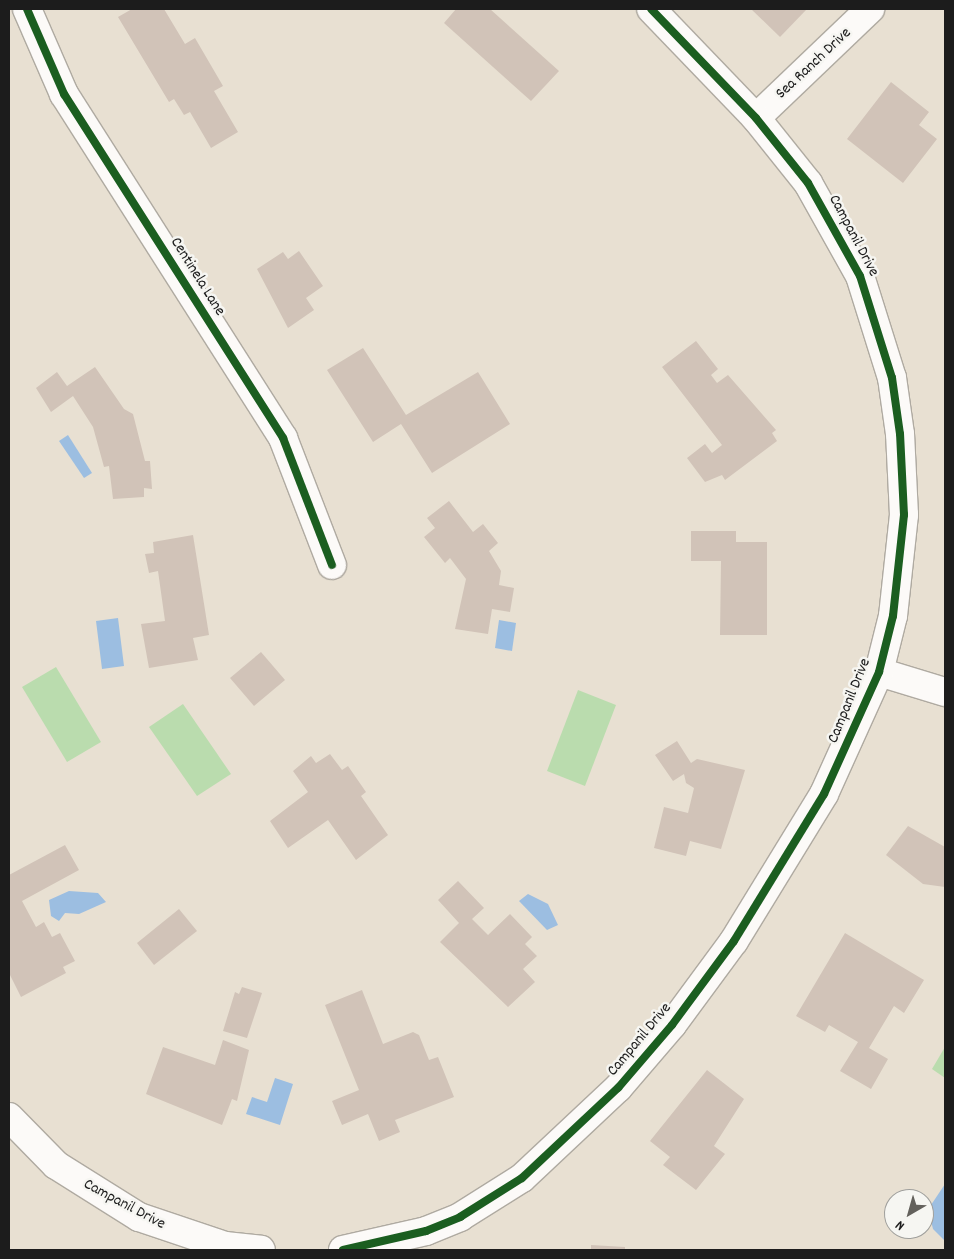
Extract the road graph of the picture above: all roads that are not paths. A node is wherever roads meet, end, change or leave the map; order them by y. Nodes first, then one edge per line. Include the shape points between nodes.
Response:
1 (27, 9) edge
2 (651, 9) edge
3 (870, 9) edge
4 (756, 118) junction
5 (332, 565) dead end
6 (878, 672) junction
7 (945, 692) edge
8 (9, 1117) edge
9 (261, 1250) edge
10 (343, 1250) edge

1 - 5 street, Centinela Lane via 64,94 283,438
2 - 4 street, Campanil Drive
3 - 4 street, Sea Ranch Drive
4 - 6 street, Campanil Drive via 808,183 836,228 864,284 892,378 904,515 893,616
6 - 7 street
6 - 10 street, Campanil Drive via 824,794 784,862 734,941 672,1025 618,1088 522,1178 492,1199 426,1231
8 - 9 street, Campanil Drive via 56,1165 139,1217 225,1246

